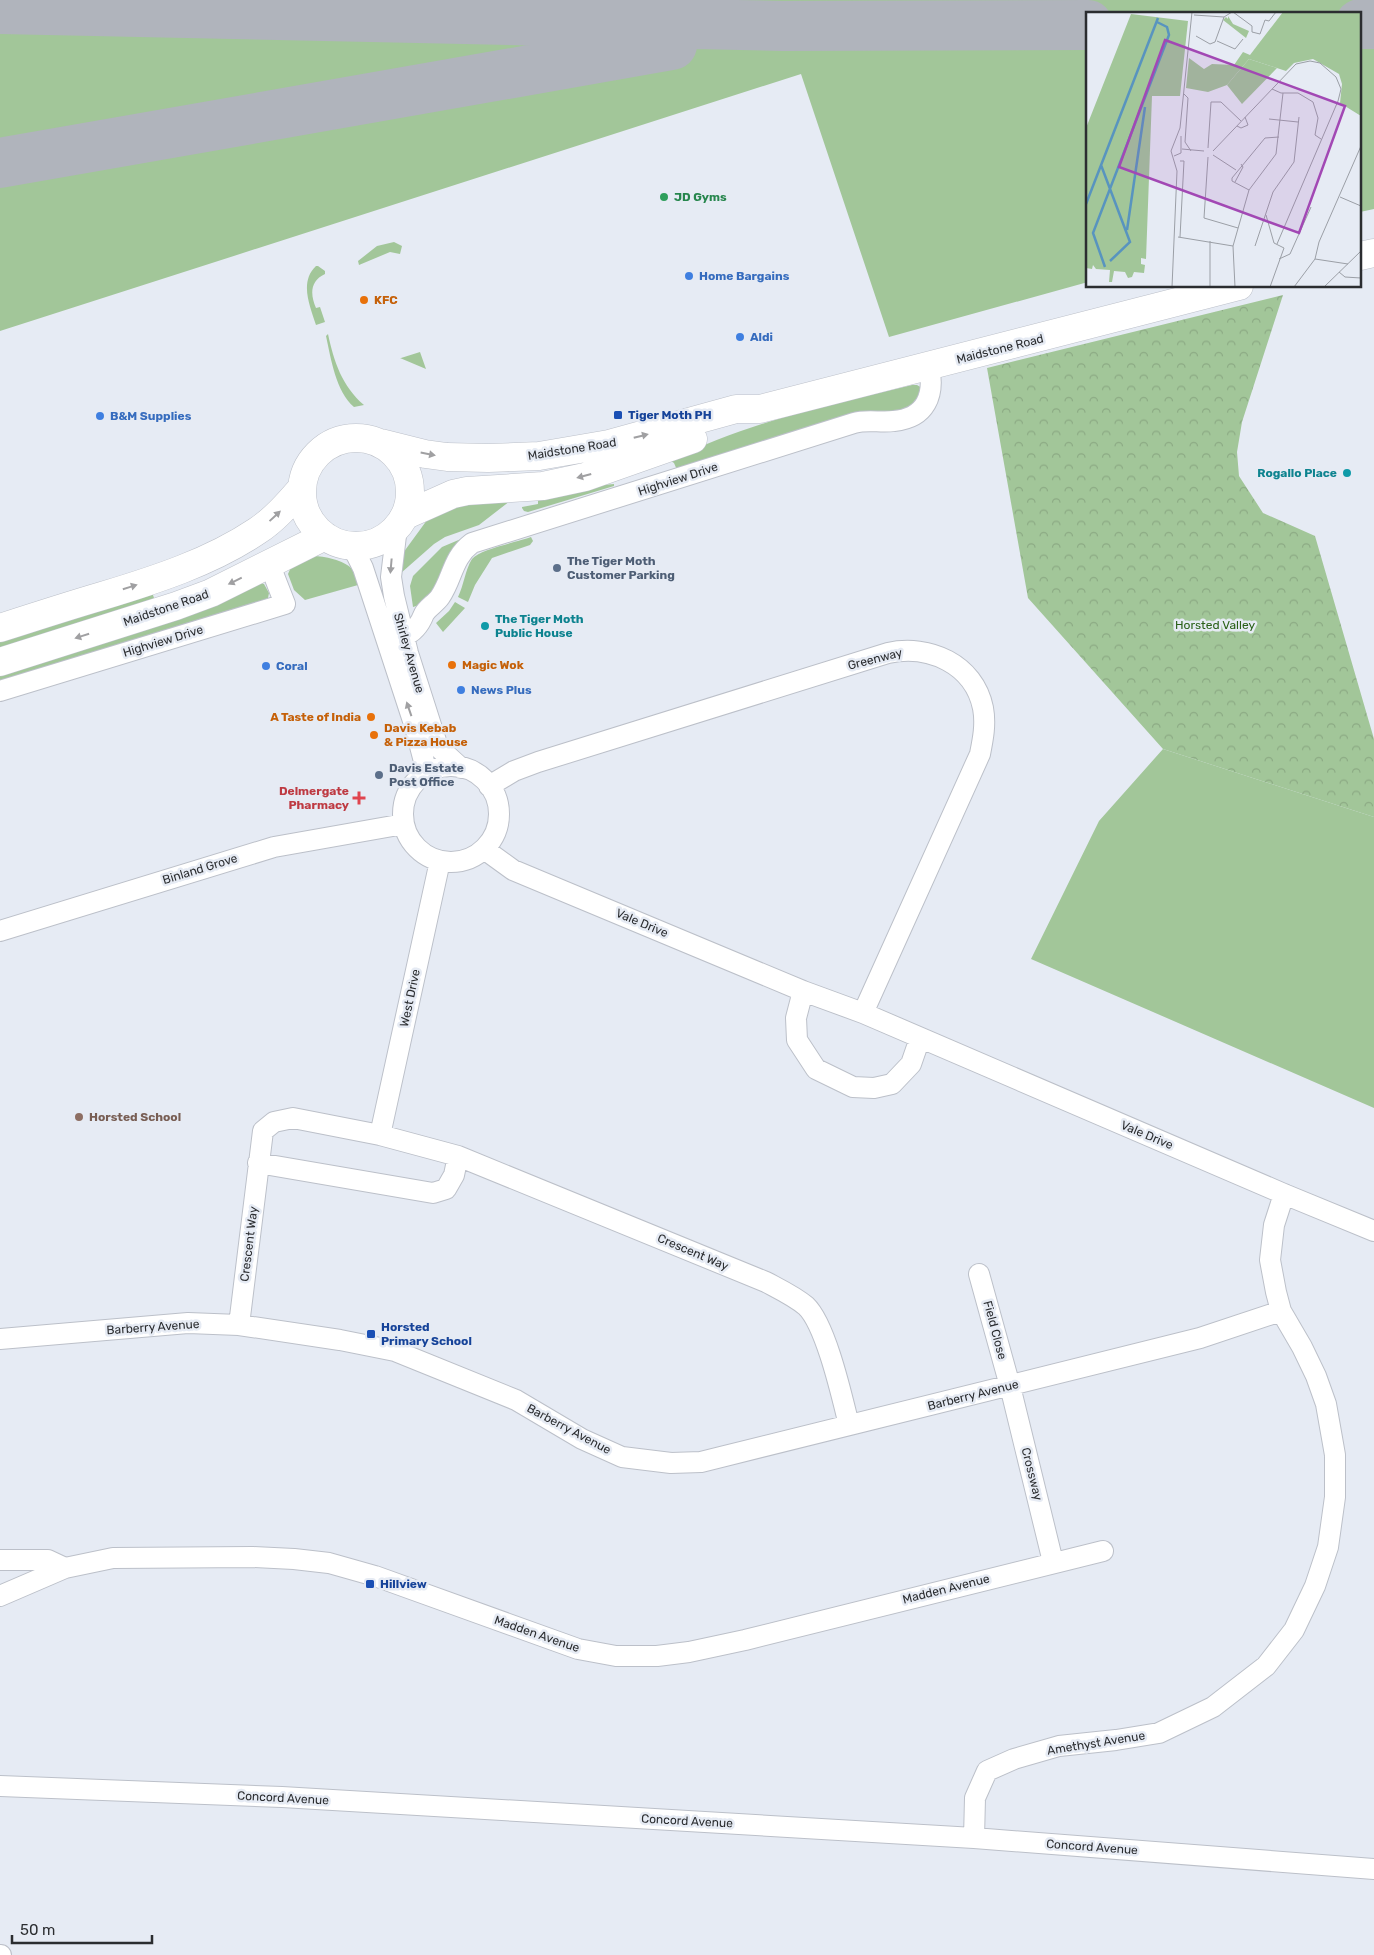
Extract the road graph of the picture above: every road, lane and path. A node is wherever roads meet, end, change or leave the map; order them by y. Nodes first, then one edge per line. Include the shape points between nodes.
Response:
1 (1231, 288) edge
2 (929, 367) junction
3 (760, 409) junction
4 (381, 443) junction
5 (301, 489) junction
6 (402, 521) junction
7 (336, 540) junction
8 (270, 563) junction
9 (425, 612) junction
10 (399, 617) junction
11 (0, 628) edge
12 (404, 636) junction
13 (0, 662) edge
14 (0, 691) edge
15 (461, 768) junction
16 (427, 773) junction
17 (489, 786) junction
18 (404, 824) junction
19 (484, 849) junction
20 (440, 861) junction
21 (0, 931) edge
22 (803, 991) junction
23 (863, 1013) junction
24 (920, 1038) junction
25 (380, 1135) junction
26 (458, 1156) junction
27 (258, 1163) junction
28 (1284, 1194) junction
29 (1374, 1231) edge
30 (979, 1274) dead end
31 (1281, 1311) junction
32 (239, 1325) junction
33 (0, 1339) edge
34 (1010, 1386) junction
35 (849, 1425) junction
36 (1103, 1550) dead end
37 (0, 1560) edge
38 (1053, 1562) junction
39 (65, 1568) junction
40 (0, 1596) edge
41 (0, 1786) edge
42 (974, 1838) junction
43 (1374, 1869) edge

1 - 2 main road, Maidstone Road
2 - 3 main road, Maidstone Road
2 - 9 street, Highview Drive via 932,382 927,401 920,410 905,419 854,422 472,543 458,556 440,596
4 -> 3 main road, Maidstone Road via 447,457 539,456 609,444 736,409
3 -> 6 main road, Maidstone Road via 740,423 584,477 529,487 461,492 438,499
4 - 5 main road via 356,438 329,446 311,464
4 - 6 main road via 400,459 409,478 411,499
5 - 7 main road via 310,520
11 -> 5 main road via 152,581 189,566 258,531
6 - 7 main road via 376,542 365,545
6 -> 10 street, Shirley Avenue via 390,572
7 - 8 main road, Maidstone Road
16 -> 7 street, Shirley Avenue via 363,568 356,554
8 -> 13 main road, Maidstone Road via 211,593 176,606
8 - 14 street, Highview Drive via 285,604
9 - 10 street
9 - 12 street, Highview Drive via 414,631
10 - 12 street, Shirley Avenue
12 - 15 street, Shirley Avenue via 438,747
15 - 16 street via 444,767
15 - 17 street, Shirley Avenue via 474,772
16 - 18 street via 407,795
17 - 19 street, Shirley Avenue via 498,806 499,818 494,835
17 - 23 street, Greenway via 538,762 888,654 924,652 948,660 968,678 981,702 984,726 980,754
18 - 20 street via 413,843
18 - 21 street, Binland Grove via 266,849
19 - 20 street via 459,862
19 - 22 street, Vale Drive via 513,870
20 - 25 street, West Drive
22 - 23 street, Vale Drive
22 - 24 street via 796,1018 797,1040 816,1069 853,1087 874,1088 892,1084 911,1064
23 - 24 street, Vale Drive
24 - 28 street, Vale Drive
25 - 26 street, Crescent Way
25 - 27 street, Crescent Way via 293,1118 274,1122 263,1131
26 - 27 street via 454,1176 446,1189 433,1193
26 - 35 street, Crescent Way via 766,1282 790,1295 807,1307 821,1329
27 - 32 street, Crescent Way
28 - 29 street, Vale Drive
28 - 31 street, Amethyst Avenue via 1274,1225 1270,1260
30 - 34 street, Field Close
31 - 34 street, Barberry Avenue via 1213,1334
31 - 42 street, Amethyst Avenue via 1316,1376 1326,1404 1335,1455 1335,1497 1328,1547 1315,1586 1294,1630 1266,1666 1212,1707 1159,1733 1059,1746 987,1771 975,1798
32 - 33 street, Barberry Avenue via 188,1322
32 - 35 street, Barberry Avenue via 395,1351 516,1400 582,1439 622,1457 671,1464 701,1462
34 - 35 street, Barberry Avenue
34 - 38 street, Crossway
36 - 38 street, Madden Avenue
37 - 39 street via 48,1560
38 - 39 street, Madden Avenue via 745,1640 657,1656 616,1656 578,1649 375,1576 329,1563 252,1557 113,1558
39 - 40 street, Madden Avenue
41 - 42 street, Concord Avenue via 282,1797
42 - 43 street, Concord Avenue

